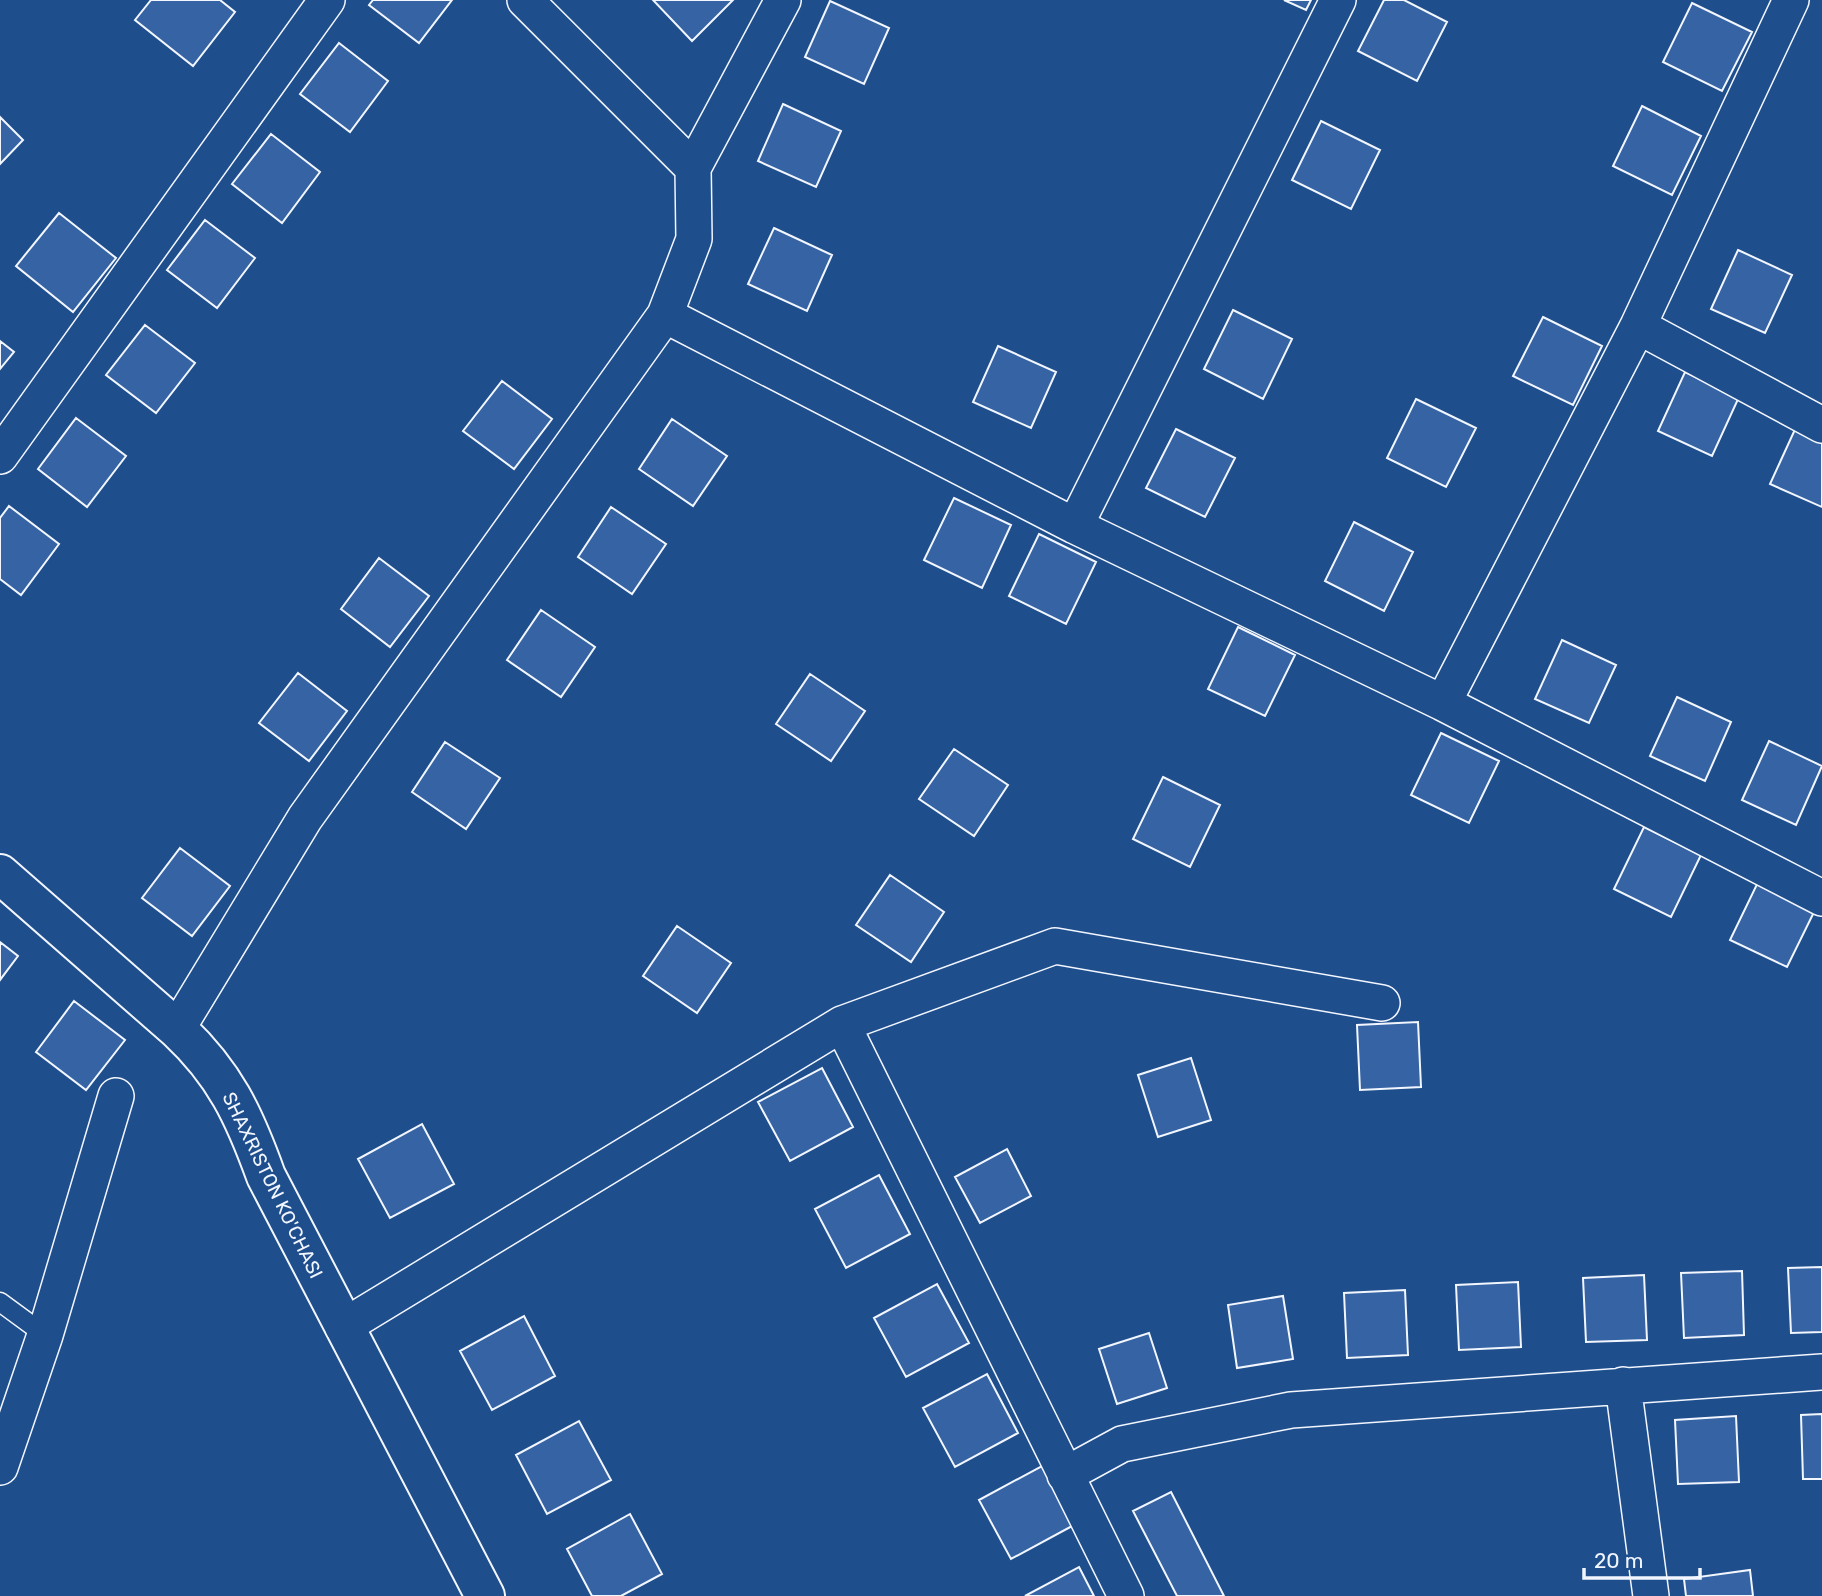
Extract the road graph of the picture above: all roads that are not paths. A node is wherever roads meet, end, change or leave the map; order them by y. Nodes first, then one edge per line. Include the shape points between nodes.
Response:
1 (327, 0) edge
2 (526, 0) edge
3 (783, 0) edge
4 (1338, 0) edge
5 (1791, 0) edge
6 (693, 168) junction
7 (665, 315) junction
8 (1637, 326) junction
9 (1822, 425) edge
10 (0, 456) edge
11 (1075, 526) junction
12 (1443, 704) junction
13 (0, 874) edge
14 (1822, 898) edge
15 (1382, 1003) dead end
16 (842, 1024) junction
17 (177, 1029) junction
18 (116, 1096) dead end
19 (0, 1302) edge
20 (343, 1327) junction
21 (45, 1335) junction
22 (1822, 1372) edge
23 (1623, 1385) junction
24 (0, 1467) edge
25 (1065, 1475) junction
26 (485, 1596) edge
27 (1126, 1596) edge
28 (1651, 1596) edge

1 - 10 street
2 - 6 street
3 - 6 street
4 - 11 street
5 - 8 street
6 - 7 street via 694,239
7 - 11 street
7 - 17 street via 305,818
8 - 9 street
8 - 12 street
11 - 12 street
12 - 14 street
13 - 17 street, SHAXRISTON KO'CHASI
15 - 16 street via 1055,946
16 - 20 street
16 - 25 street
17 - 20 street, SHAXRISTON KO'CHASI via 232,1095 266,1176
18 - 21 street
19 - 21 lane
20 - 26 street, SHAXRISTON KO'CHASI
21 - 24 street
22 - 23 street
23 - 25 street via 1291,1410 1122,1444
23 - 28 street
25 - 27 street

